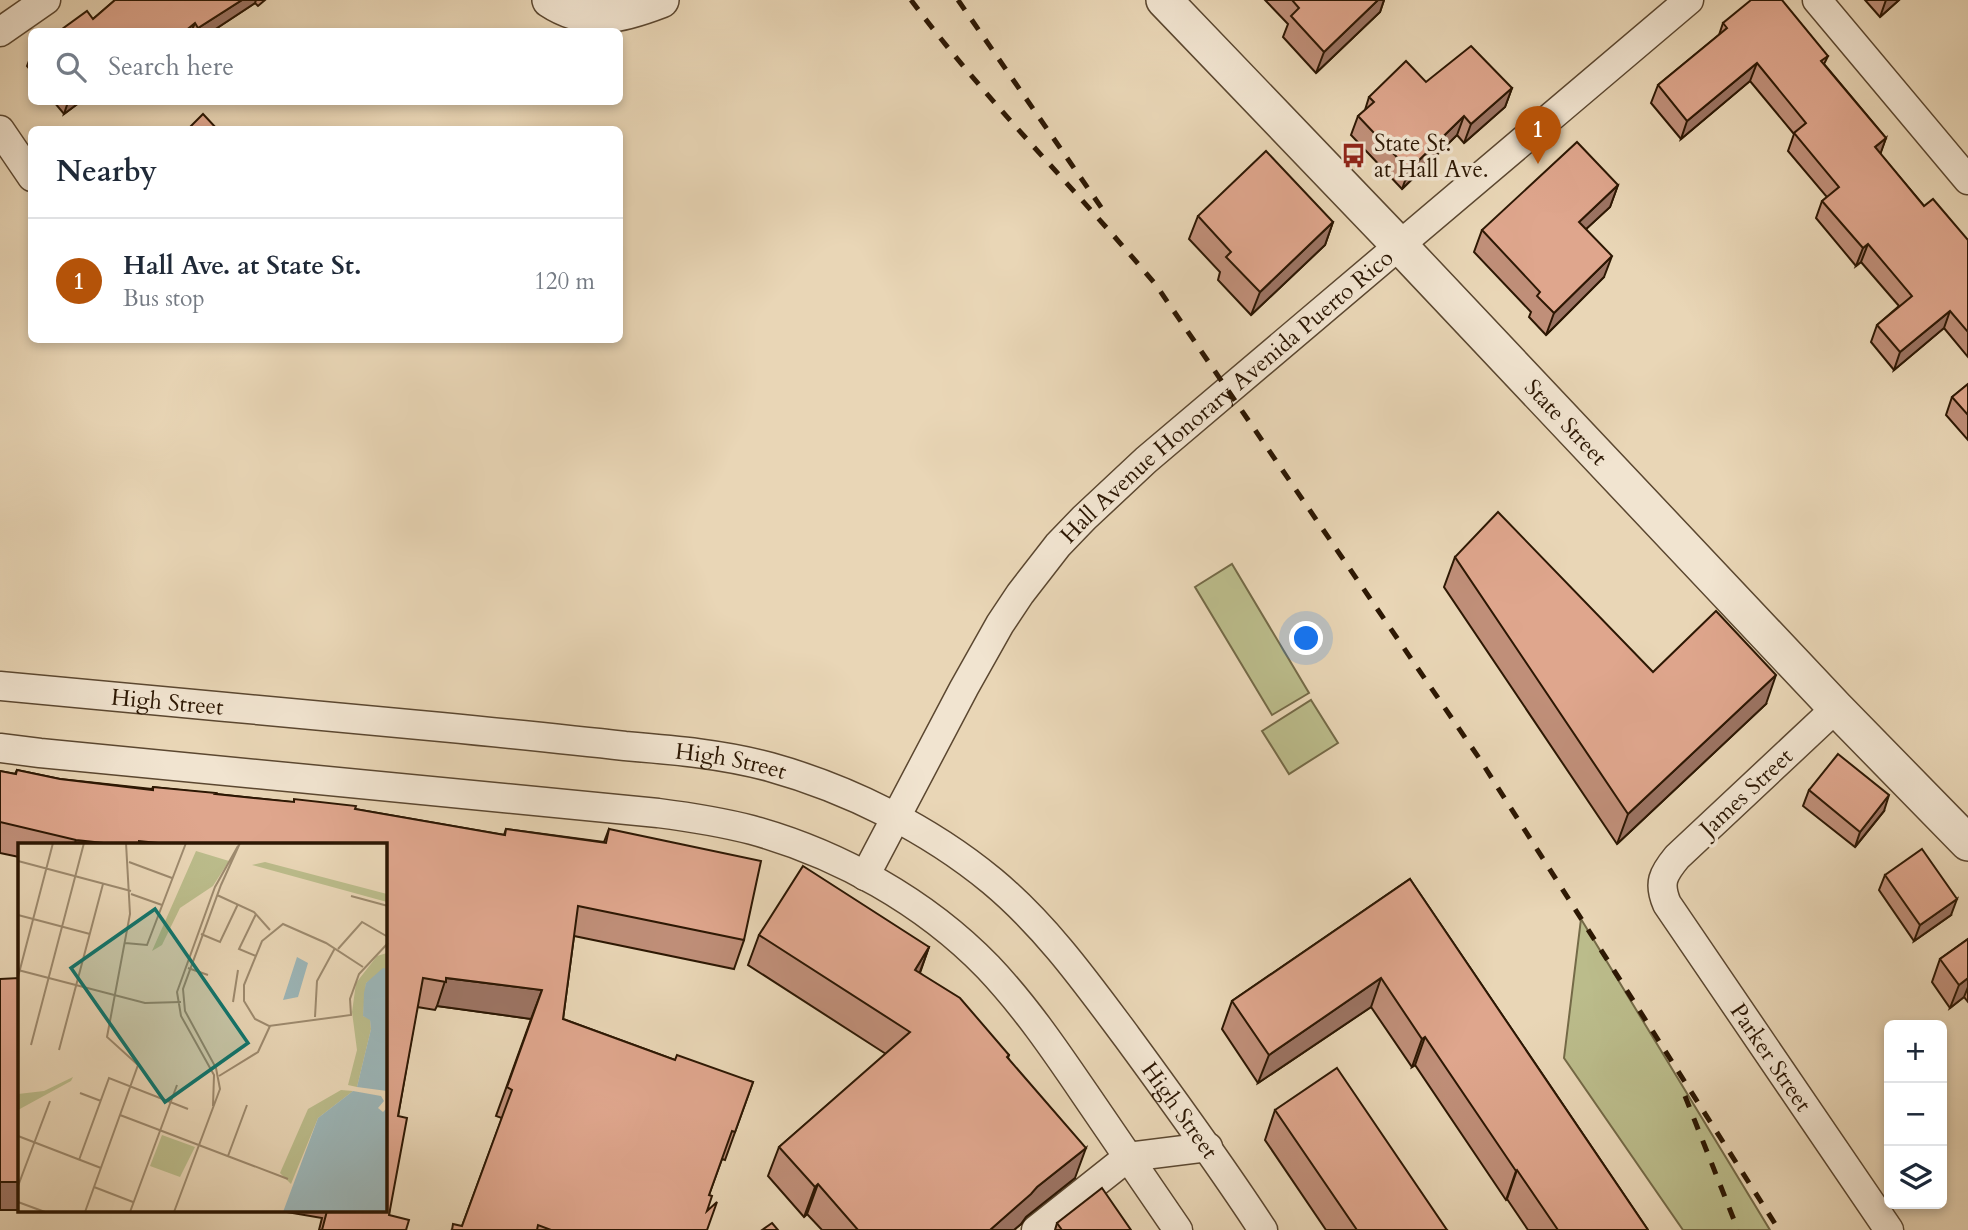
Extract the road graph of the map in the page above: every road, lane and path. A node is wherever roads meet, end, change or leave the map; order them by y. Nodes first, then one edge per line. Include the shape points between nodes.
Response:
1 (47, 0) edge
2 (550, 0) edge
3 (661, 0) edge
4 (1164, 0) edge
5 (1689, 0) edge
6 (1817, 0) edge
7 (0, 32) edge
8 (0, 130) edge
9 (28, 171) edge
10 (1968, 180) edge
11 (1400, 246) junction
12 (0, 686) edge
13 (1836, 708) junction
14 (0, 748) edge
15 (895, 818) junction
16 (1968, 842) edge
17 (865, 876) junction
18 (1662, 880) joint
19 (1208, 1147) junction
20 (1128, 1157) junction
21 (1036, 1230) edge
22 (1178, 1230) edge
23 (1263, 1230) edge
24 (1889, 1230) edge

1 - 7 street
2 - 3 street via 569,10 601,16
4 - 11 street, State Street
5 - 11 street, Hall Avenue Honorary Avenida Puerto Rico
6 - 10 street
8 - 9 street
11 - 13 street, State Street
11 - 15 street, Hall Avenue Honorary Avenida Puerto Rico via 1146,460 1058,545 1000,624
12 - 15 street, High Street via 702,754 768,766 849,795
13 - 16 street, State Street
13 - 18 street, James Street via 1677,857
14 - 17 street via 693,818 775,837
15 - 17 street, Hall Avenue Honorary Avenida Puerto Rico
15 - 19 street, High Street via 971,865 1036,922 1078,971
17 - 20 street via 933,918 988,967 1044,1035
18 - 24 street, Parker Street via 1667,904
19 - 20 street
19 - 23 street, High Street
20 - 21 street
20 - 22 street

